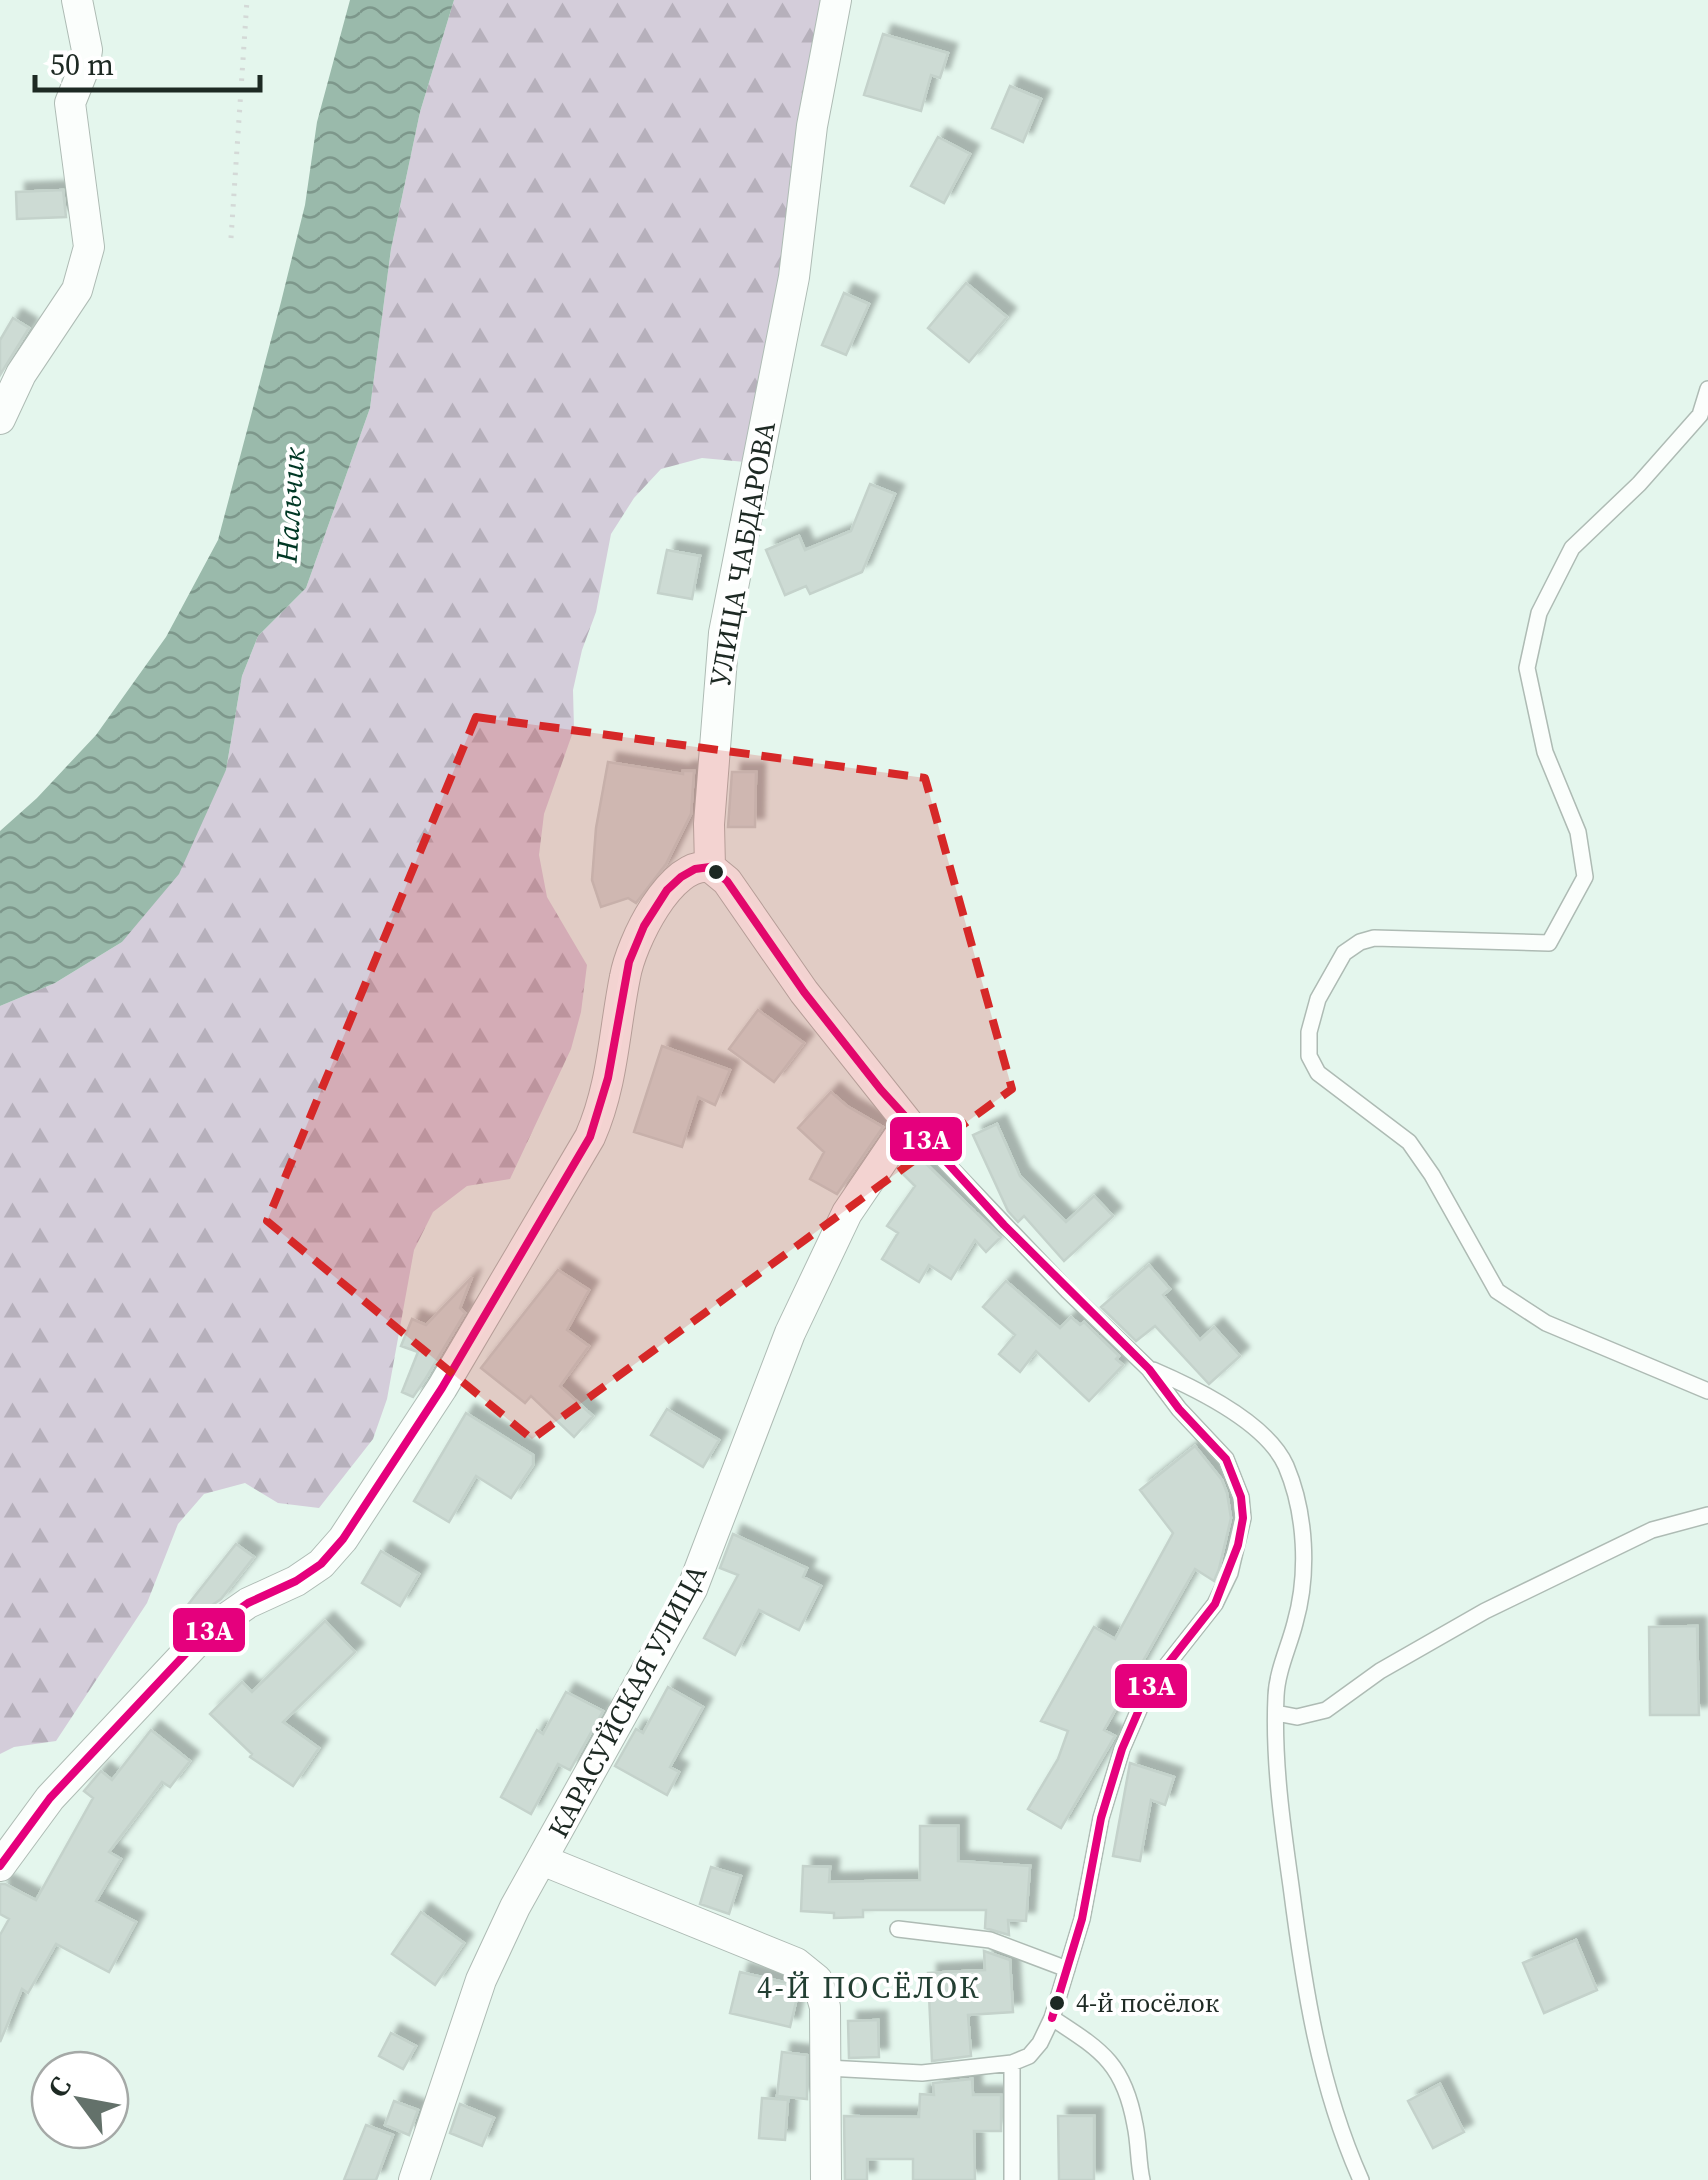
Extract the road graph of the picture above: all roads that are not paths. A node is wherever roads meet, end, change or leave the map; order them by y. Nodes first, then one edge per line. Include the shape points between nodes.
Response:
1 (78, 0) edge
2 (836, 0) edge
3 (1708, 388) edge
4 (0, 419) edge
5 (710, 867) junction
6 (908, 1122) junction
7 (1149, 1369) junction
8 (1708, 1392) edge
9 (1708, 1516) edge
10 (1276, 1714) junction
11 (542, 1860) junction
12 (0, 1866) edge
13 (898, 1929) dead end
14 (1067, 1968) junction
15 (1052, 2018) junction
16 (1012, 2062) junction
17 (827, 2068) junction
18 (414, 2180) edge
19 (826, 2180) edge
20 (1012, 2180) edge
21 (1142, 2180) edge
22 (1362, 2180) edge

1 - 4 street via 87,50 70,103 89,246 77,290 21,374
2 - 5 street, УЛИЦА ЧАБДАРОВА via 794,277 724,634
3 - 8 lane via 1700,415 1572,548 1539,613 1527,668 1546,752 1578,832 1585,877 1549,942 1360,942 1344,953 1318,999 1309,1056 1318,1073 1409,1142 1498,1291 1546,1323
5 - 6 street
5 - 12 street via 680,875 656,908 625,974 607,1088 590,1137 442,1388 343,1539 321,1564 205,1633 50,1798
6 - 7 lane
6 - 11 street, КАРАСУЙСКАЯ УЛИЦА via 848,1214 790,1333 692,1589
7 - 10 lane via 1257,1430 1291,1480 1303,1568
7 - 14 lane via 1226,1459 1244,1518 1215,1604 1148,1689 1122,1749
9 - 10 lane via 1652,1530 1485,1611 1326,1710
10 - 22 lane via 1305,1996 1324,2078
11 - 17 street via 796,1962 823,1992
11 - 18 street, КАРАСУЙСКАЯ УЛИЦА via 481,1980
13 - 14 lane via 990,1940
14 - 15 lane
15 - 16 lane via 1029,2056
15 - 21 lane via 1100,2048 1122,2078
16 - 17 lane via 922,2073
16 - 20 lane
17 - 19 street

